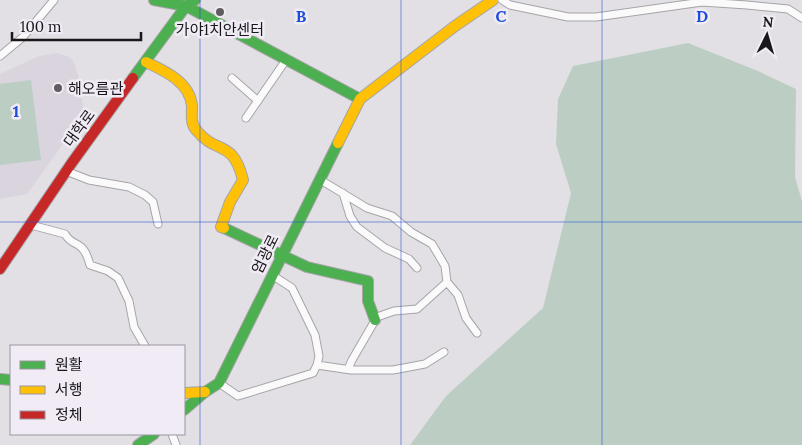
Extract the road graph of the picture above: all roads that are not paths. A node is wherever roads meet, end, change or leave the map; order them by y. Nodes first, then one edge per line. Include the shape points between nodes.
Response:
1 (54, 0) edge
2 (154, 0) edge
3 (195, 0) edge
4 (493, 0) edge
5 (502, 0) edge
6 (186, 6) junction
7 (802, 18) edge
8 (0, 56) edge
9 (283, 58) junction
10 (146, 62) junction
11 (232, 78) dead end
12 (360, 99) junction
13 (258, 101) junction
14 (246, 118) dead end
15 (66, 171) junction
16 (319, 179) junction
17 (342, 192) junction
18 (158, 224) dead end
19 (31, 225) junction
20 (281, 256) junction
21 (1, 267) edge
22 (417, 268) dead end
23 (272, 275) junction
24 (447, 282) junction
25 (375, 320) junction
26 (477, 333) dead end
27 (144, 345) edge
28 (444, 352) dead end
29 (317, 365) junction
30 (348, 369) junction
31 (219, 383) junction
32 (205, 392) junction
33 (185, 393) edge
34 (185, 409) edge
35 (153, 435) edge
36 (138, 445) edge

1 - 8 street via 24,37
2 - 6 main road
3 - 6 main road, 대학로
4 - 12 main road, 엄광로
5 - 7 street via 510,5 568,17 596,17 702,2 788,10
6 - 9 main road
6 - 10 main road, 대학로
9 - 12 main road
9 - 13 street
10 - 15 main road, 대학로
10 - 20 main road via 167,71 185,86 192,102 193,126 207,140 234,155 240,166 244,180 230,202 221,227
11 - 13 street
12 - 16 main road, 엄광로
13 - 14 street
15 - 18 street via 89,180 129,187 145,195 152,202
15 - 19 main road, 대학로
16 - 17 street
16 - 20 main road, 엄광로
17 - 22 street via 357,226 385,248 409,259
17 - 24 street via 367,208 392,216 410,232 432,244 445,266
19 - 21 main road, 대학로
19 - 27 street via 66,234 70,242 87,254 90,266 118,278 129,301 134,327
20 - 23 main road, 엄광로
20 - 25 main road via 307,267 368,281 366,295
23 - 29 street via 292,288 315,335
23 - 31 main road, 엄광로
24 - 25 street via 417,309 394,312
24 - 26 street via 458,295 466,318
25 - 30 street
28 - 30 street via 425,364 393,370
29 - 30 street
29 - 31 street via 313,373 238,396
31 - 32 main road
32 - 33 main road
32 - 34 main road
35 - 36 main road

